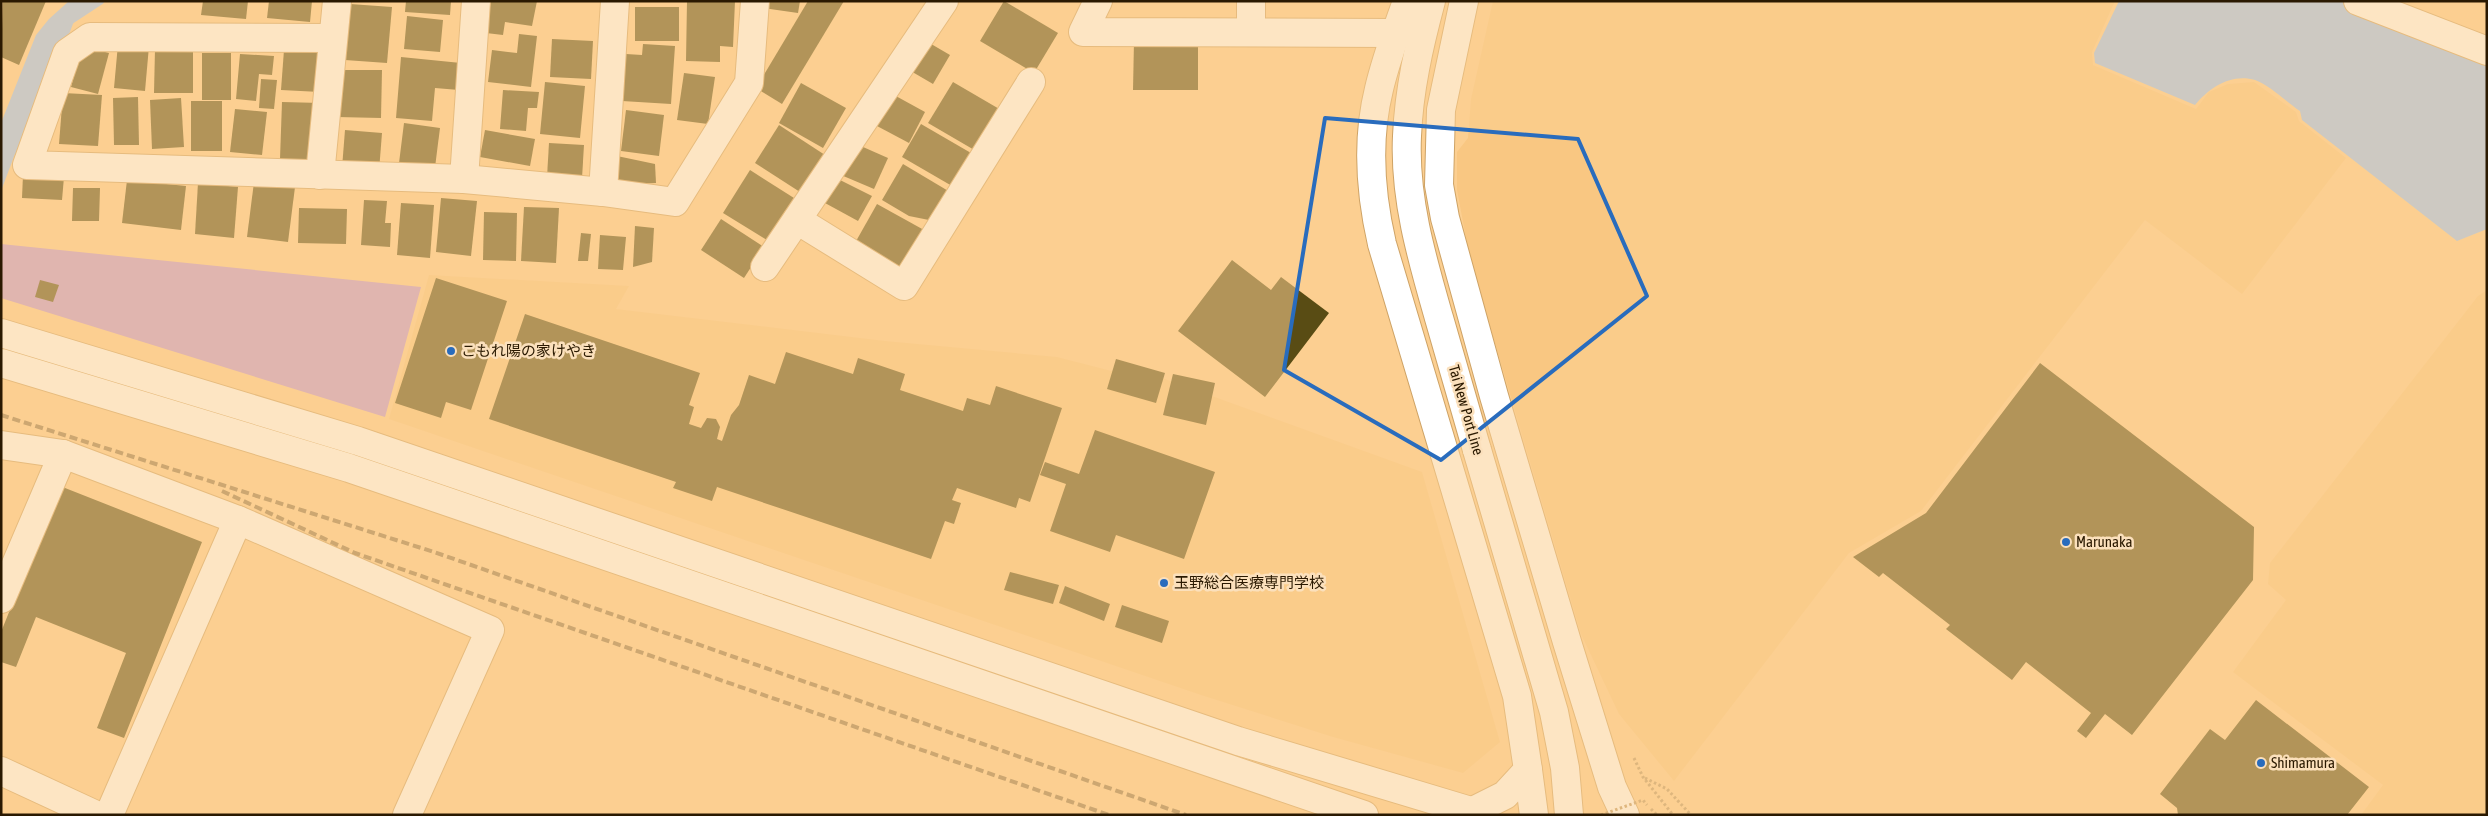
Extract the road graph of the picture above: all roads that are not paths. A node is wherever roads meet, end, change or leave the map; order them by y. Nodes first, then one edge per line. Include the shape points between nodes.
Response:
1 (337, 1) edge
2 (476, 1) edge
3 (615, 1) edge
4 (755, 1) edge
5 (944, 1) edge
6 (1098, 1) edge
7 (1251, 1) edge
8 (1407, 1) edge
9 (1431, 1) edge
10 (1464, 1) edge
11 (2358, 1) edge
12 (1251, 32) junction
13 (1396, 33) junction
14 (333, 38) junction
15 (2487, 52) edge
16 (1031, 82) dead end
17 (320, 175) junction
18 (464, 179) junction
19 (603, 192) junction
20 (797, 220) junction
21 (766, 267) dead end
22 (1, 333) edge
23 (1, 363) edge
24 (1, 444) edge
25 (63, 454) junction
26 (238, 520) junction
27 (1, 598) edge
28 (1528, 770) junction
29 (1, 771) edge
30 (1612, 787) junction
31 (1636, 810) edge
32 (1478, 813) edge
33 (96, 815) edge
34 (110, 815) edge
35 (407, 815) edge
36 (1364, 815) edge
37 (1534, 815) edge
38 (1569, 815) edge
39 (1610, 815) edge

1 - 14 street
2 - 18 street
3 - 19 street
4 - 19 street via 749,83 675,202
5 - 20 street
6 - 12 street via 1083,32
7 - 12 street
8 - 13 street
9 - 38 street, Tai New Port Line, bridge via 1411,88 1407,137 1413,217 1428,281 1554,712 1565,768
10 - 30 street via 1441,110 1439,185 1445,218 1494,396
11 - 15 street
12 - 13 street
13 - 28 street via 1378,89 1370,164 1372,201 1517,696
14 - 17 street
14 - 17 street via 90,37 67,53 27,165
16 - 20 street via 904,286
17 - 18 street
18 - 19 street
20 - 21 street
22 - 32 street via 385,450 1238,741
23 - 36 street via 349,468
24 - 25 street
25 - 26 street
25 - 27 street
26 - 34 street
26 - 35 street via 490,630
28 - 32 street via 1505,795
28 - 37 street
29 - 33 street
30 - 31 street
30 - 39 street

